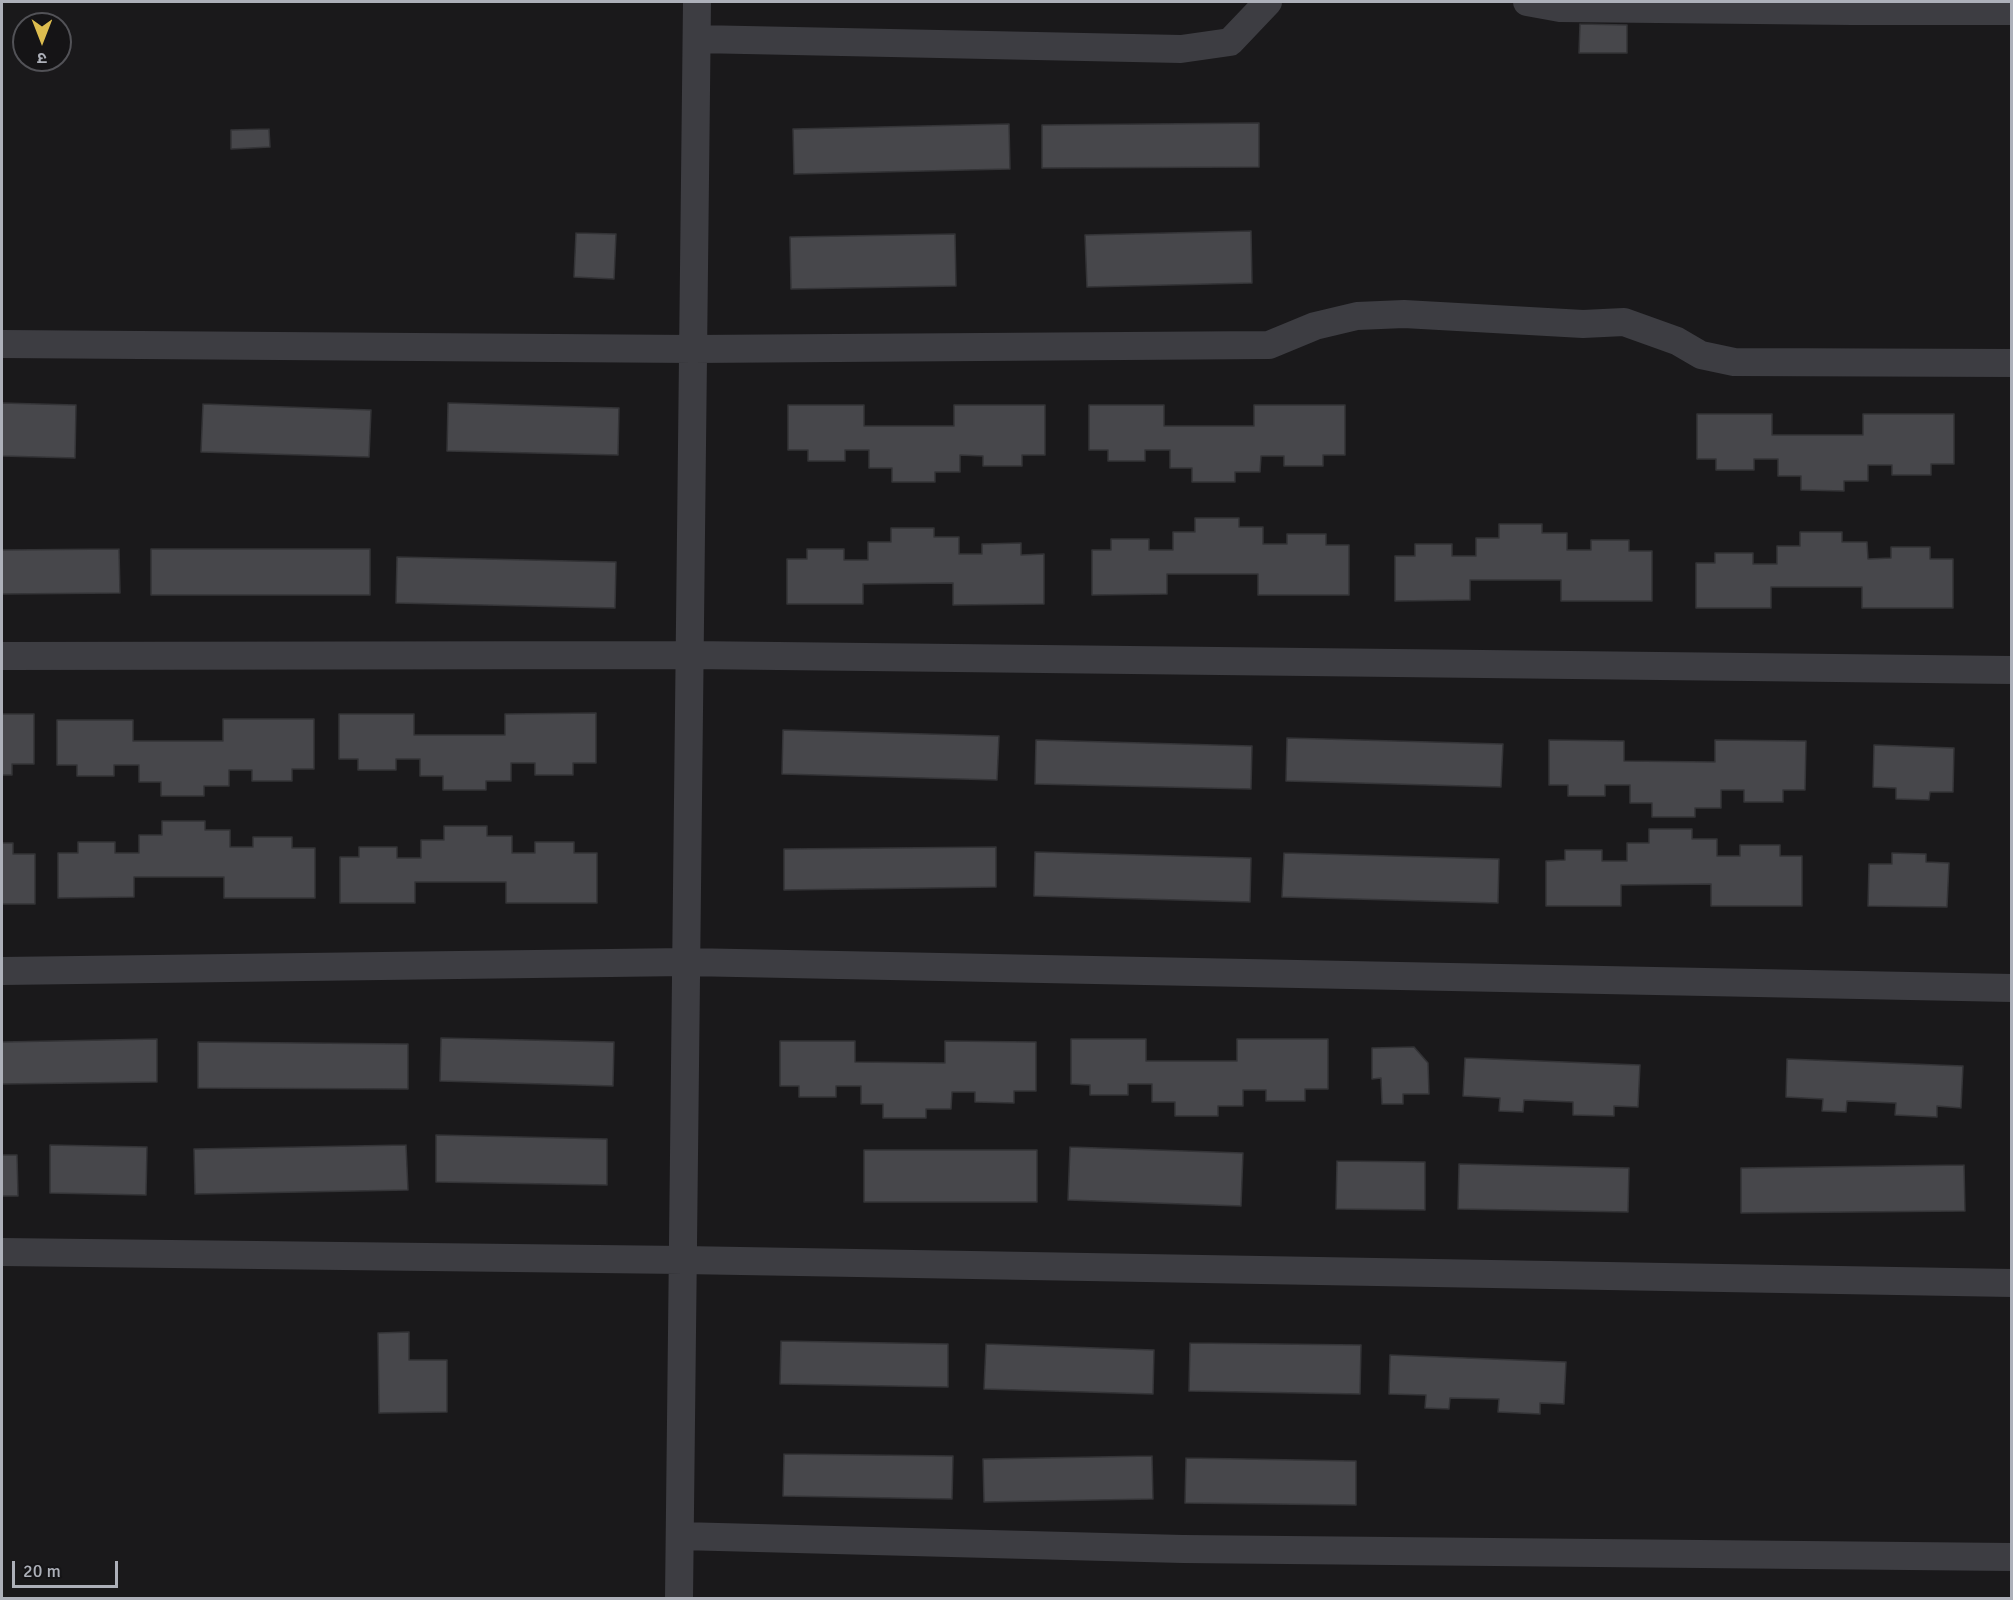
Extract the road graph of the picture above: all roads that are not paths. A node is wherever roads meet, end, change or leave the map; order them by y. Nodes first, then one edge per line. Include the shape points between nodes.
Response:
1 (697, 2) edge
2 (1268, 2) edge
3 (1527, 2) edge
4 (1825, 2) edge
5 (1853, 11) junction
6 (2012, 11) edge
7 (696, 39) junction
8 (2, 344) edge
9 (693, 349) junction
10 (2012, 363) edge
11 (2, 656) edge
12 (690, 656) junction
13 (2012, 670) edge
14 (686, 962) junction
15 (2, 971) edge
16 (2012, 988) edge
17 (2, 1252) edge
18 (683, 1260) junction
19 (2012, 1283) edge
20 (680, 1536) junction
21 (2012, 1557) edge
22 (679, 1599) edge

1 - 7 street
2 - 7 street via 1230,42 1181,49
3 - 5 street via 1560,8
4 - 5 street
5 - 6 street
7 - 9 street
8 - 9 street
9 - 10 street via 1269,345 1347,318 1404,314 1583,324 1624,322 1677,341 1701,355 1734,362
9 - 12 street
11 - 12 street
12 - 13 street
12 - 14 street
14 - 15 street
14 - 16 street
14 - 18 street
17 - 18 street
18 - 19 street
18 - 20 street
20 - 21 street via 1183,1549
20 - 22 street

